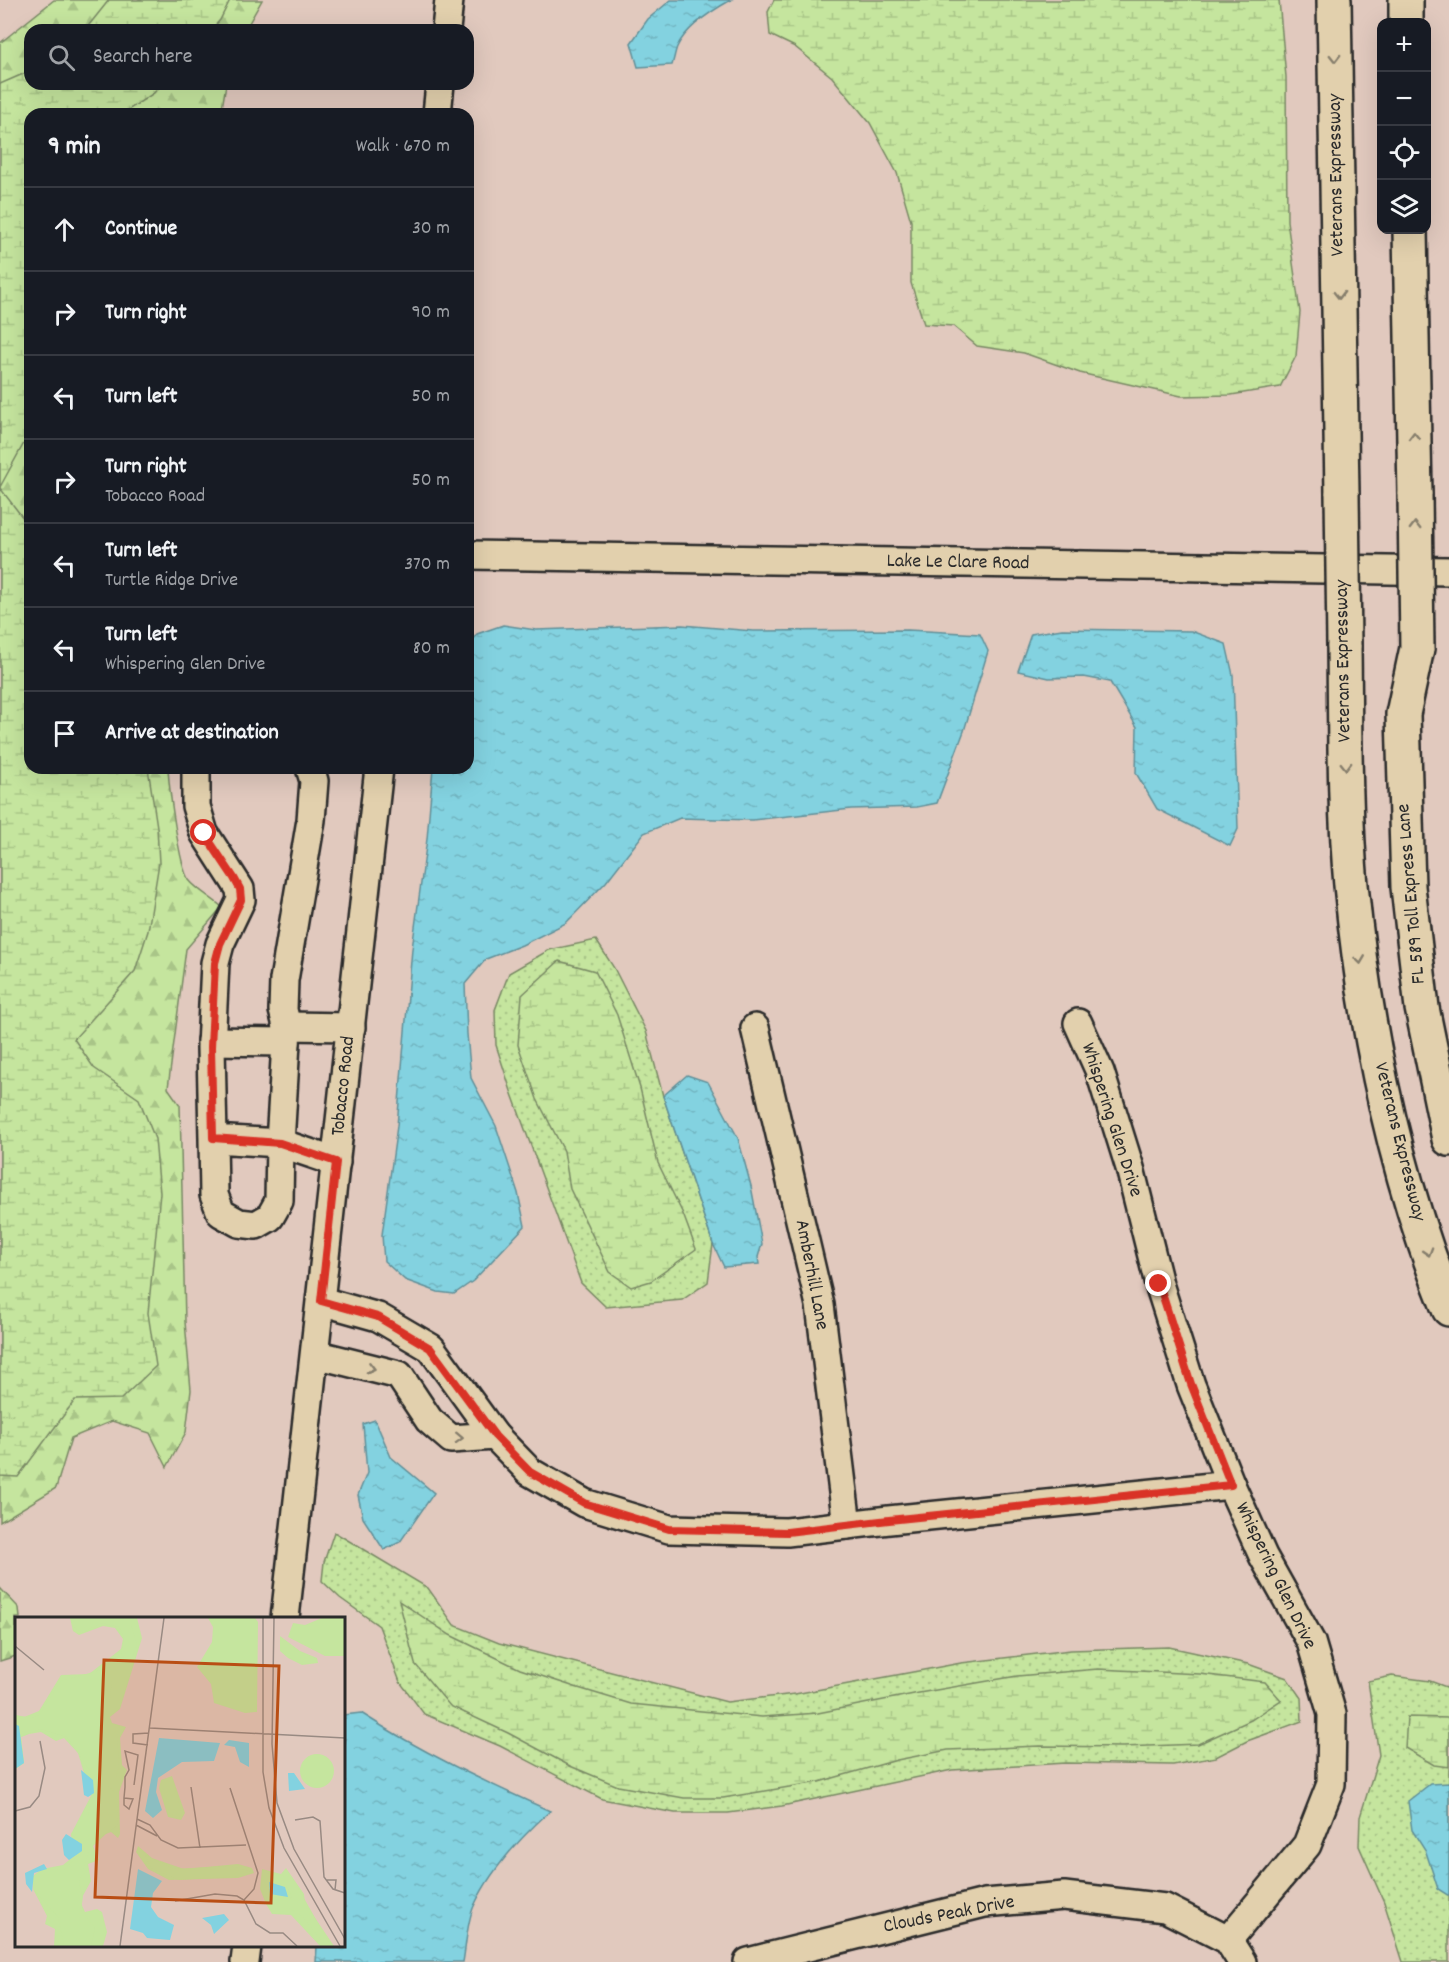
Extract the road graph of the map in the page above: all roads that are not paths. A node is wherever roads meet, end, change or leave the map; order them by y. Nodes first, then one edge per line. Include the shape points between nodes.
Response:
1 (449, 0) edge
2 (1334, 0) edge
3 (1406, 0) edge
4 (1406, 18) edge
5 (447, 24) edge
6 (439, 90) edge
7 (438, 108) edge
8 (1410, 234) edge
9 (474, 555) edge
10 (1449, 571) edge
11 (1417, 648) junction
12 (195, 774) edge
13 (312, 774) edge
14 (378, 774) edge
15 (1078, 1023) dead end
16 (351, 1027) junction
17 (755, 1028) dead end
18 (287, 1034) junction
19 (1449, 1039) edge
20 (211, 1041) junction
21 (213, 1138) junction
22 (1449, 1139) edge
23 (280, 1143) junction
24 (336, 1162) junction
25 (321, 1301) junction
26 (1449, 1309) edge
27 (315, 1354) junction
28 (449, 1372) junction
29 (411, 1393) junction
30 (495, 1436) junction
31 (1231, 1485) junction
32 (847, 1525) junction
33 (285, 1617) edge
34 (247, 1947) edge
35 (1235, 1951) edge
36 (246, 1962) edge
37 (748, 1962) edge

1 - 5 street
2 -> 26 highway, Veterans Expressway, bridge via 1351,884 1371,1031 1405,1178
3 - 4 highway
6 - 7 street
11 -> 8 highway, bridge
9 - 10 street, Lake Le Clare Road
11 - 19 highway via 1429,882
11 - 22 highway, FL 589 Toll Express Lane via 1403,714 1409,897 1422,1008
12 - 20 street via 196,806 204,833 240,889 241,900 215,963
13 - 18 street via 311,820 284,980
14 - 16 street, Tobacco Road
15 - 31 street, Whispering Glen Drive via 1100,1072 1191,1384
16 - 18 street
16 - 24 street, Tobacco Road
17 - 32 street, Amberhill Lane via 820,1305
18 - 20 street
18 - 23 street
20 - 21 street
21 - 23 street
21 - 23 street via 214,1195 221,1213 239,1223 256,1226 270,1217 279,1201
23 - 24 street
24 - 25 street, Tobacco Road
25 - 27 street, Tobacco Road
25 - 28 street via 378,1317 430,1348
27 -> 29 street via 399,1375
27 - 33 street, Tobacco Road
28 - 29 street
28 - 30 street
29 -> 30 street via 429,1420 451,1439
30 - 32 street via 530,1472 584,1503 669,1529 787,1532
31 - 32 street
31 - 35 street, Whispering Glen Drive via 1263,1556 1311,1642 1332,1714 1331,1784 1308,1845
34 - 36 street
35 - 37 street, Clouds Peak Drive via 1165,1908 1064,1896 985,1903

